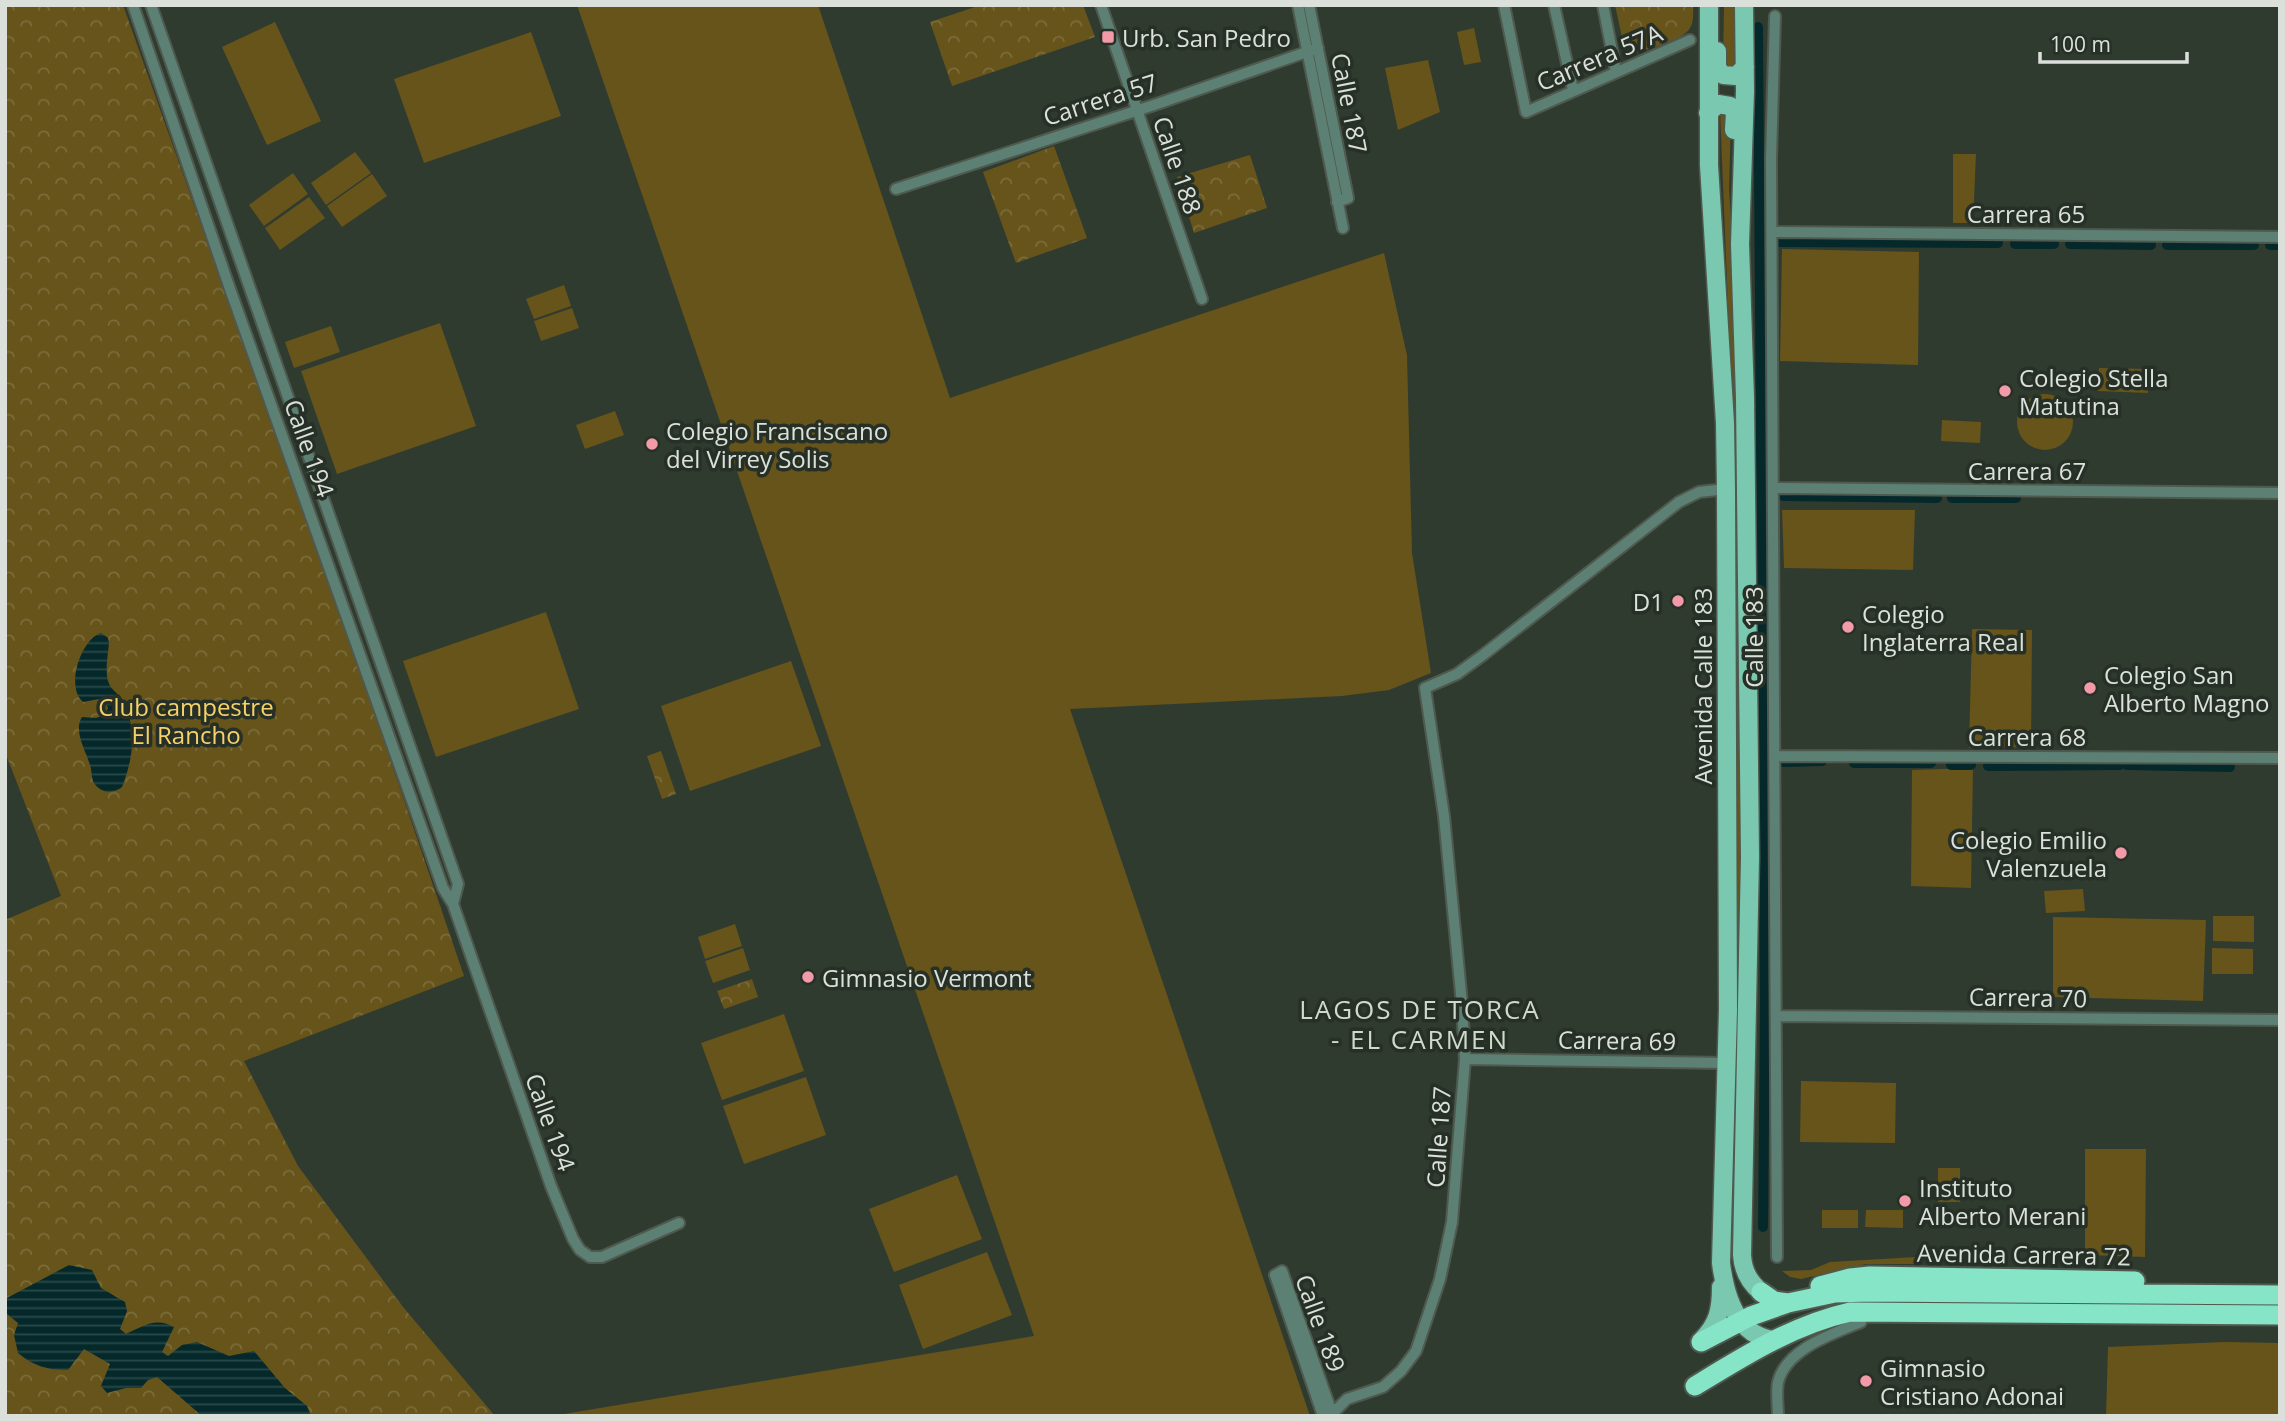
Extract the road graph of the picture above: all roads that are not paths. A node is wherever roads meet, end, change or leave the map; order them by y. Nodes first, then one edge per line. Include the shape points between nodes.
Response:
1 (134, 5) edge
2 (151, 5) edge
3 (1101, 5) edge
4 (1298, 5) edge
5 (1309, 5) edge
6 (1504, 5) edge
7 (1554, 5) edge
8 (1603, 5) edge
9 (1709, 5) edge
10 (1717, 5) edge
11 (1744, 5) edge
12 (1775, 16) dead end
13 (1690, 40) dead end
14 (1312, 49) junction
15 (1745, 67) junction
16 (1616, 72) junction
17 (1573, 90) junction
18 (1137, 109) junction
19 (1708, 113) junction
20 (896, 189) dead end
21 (1740, 224) junction
22 (1343, 228) dead end
23 (1772, 232) junction
24 (2280, 237) edge
25 (1202, 299) dead end
26 (1773, 488) junction
27 (1726, 489) junction
28 (2280, 493) edge
29 (1775, 756) junction
30 (2280, 758) edge
31 (453, 904) junction
32 (1776, 1016) junction
33 (2280, 1020) edge
34 (1465, 1059) junction
35 (1727, 1063) junction
36 (680, 1223) dead end
37 (1777, 1256) dead end
38 (1721, 1262) junction
39 (2280, 1283) edge
40 (2280, 1295) edge
41 (1773, 1298) junction
42 (2280, 1315) edge
43 (1740, 1321) junction
44 (1861, 1322) junction
45 (2280, 1326) edge
46 (1775, 1340) junction
47 (1701, 1342) joint
48 (1695, 1385) dead end
49 (1329, 1415) edge
50 (1779, 1416) edge

1 - 31 street, Calle 194 via 443,888
2 - 31 street, Calle 194 via 458,884
3 - 18 street, Calle 188
4 - 14 street, Calle 187
5 - 14 street, Calle 187
6 - 17 street, Carrera 57A via 1525,112
7 - 17 street
8 - 16 street
9 - 19 main road, Avenida Calle 183
10 - 15 main road via 1717,68 1730,77
11 - 15 main road, Avenida Calle 183
12 - 23 street, Calle 183
13 - 16 street, Carrera 57A
14 - 18 street, Carrera 57
14 - 22 street, Calle 187
15 - 21 main road, Avenida Calle 183
16 - 17 street, Carrera 57A
18 - 20 street, Carrera 57
18 - 25 street, Calle 188
19 - 21 main road via 1720,104 1735,112 1732,173
19 - 27 main road, Avenida Calle 183
21 - 41 main road, Avenida Calle 183 via 1750,857 1742,1255 1749,1280
23 - 24 street, Carrera 65
23 - 26 street, Calle 183
26 - 28 street, Carrera 67
26 - 29 street, Calle 183
27 - 34 street, Calle 187 via 1699,492 1679,502 1483,655 1457,674 1425,688 1444,816
27 - 35 main road, Avenida Calle 183
29 - 30 street, Carrera 68
29 - 32 street, Calle 183
31 - 36 street, Calle 194 via 551,1186 580,1250 590,1257 602,1257
32 - 33 street, Carrera 70
32 - 37 street, Calle 183
34 - 35 street, Carrera 69
34 - 49 street, Calle 187 via 1452,1222 1423,1333 1409,1362 1393,1379 1347,1399
35 - 38 main road, Avenida Calle 183
38 - 43 main road, Avenida Calle 183
38 - 47 main road via 1721,1312
39 - 41 highway, Avenida Carrera 72 via 1881,1275 1850,1278
40 - 41 highway, Avenida Carrera 72 via 1870,1292
41 - 43 highway, Avenida Carrera 72
42 - 46 highway via 1866,1311 1831,1316
43 - 46 main road via 1753,1335
43 - 47 highway, Avenida Carrera 72
44 - 45 highway
44 - 46 highway
44 - 50 street via 1812,1344 1793,1360 1778,1383
46 - 48 highway
49 - 49 street, Calle 189 via 1282,1271 1275,1275

